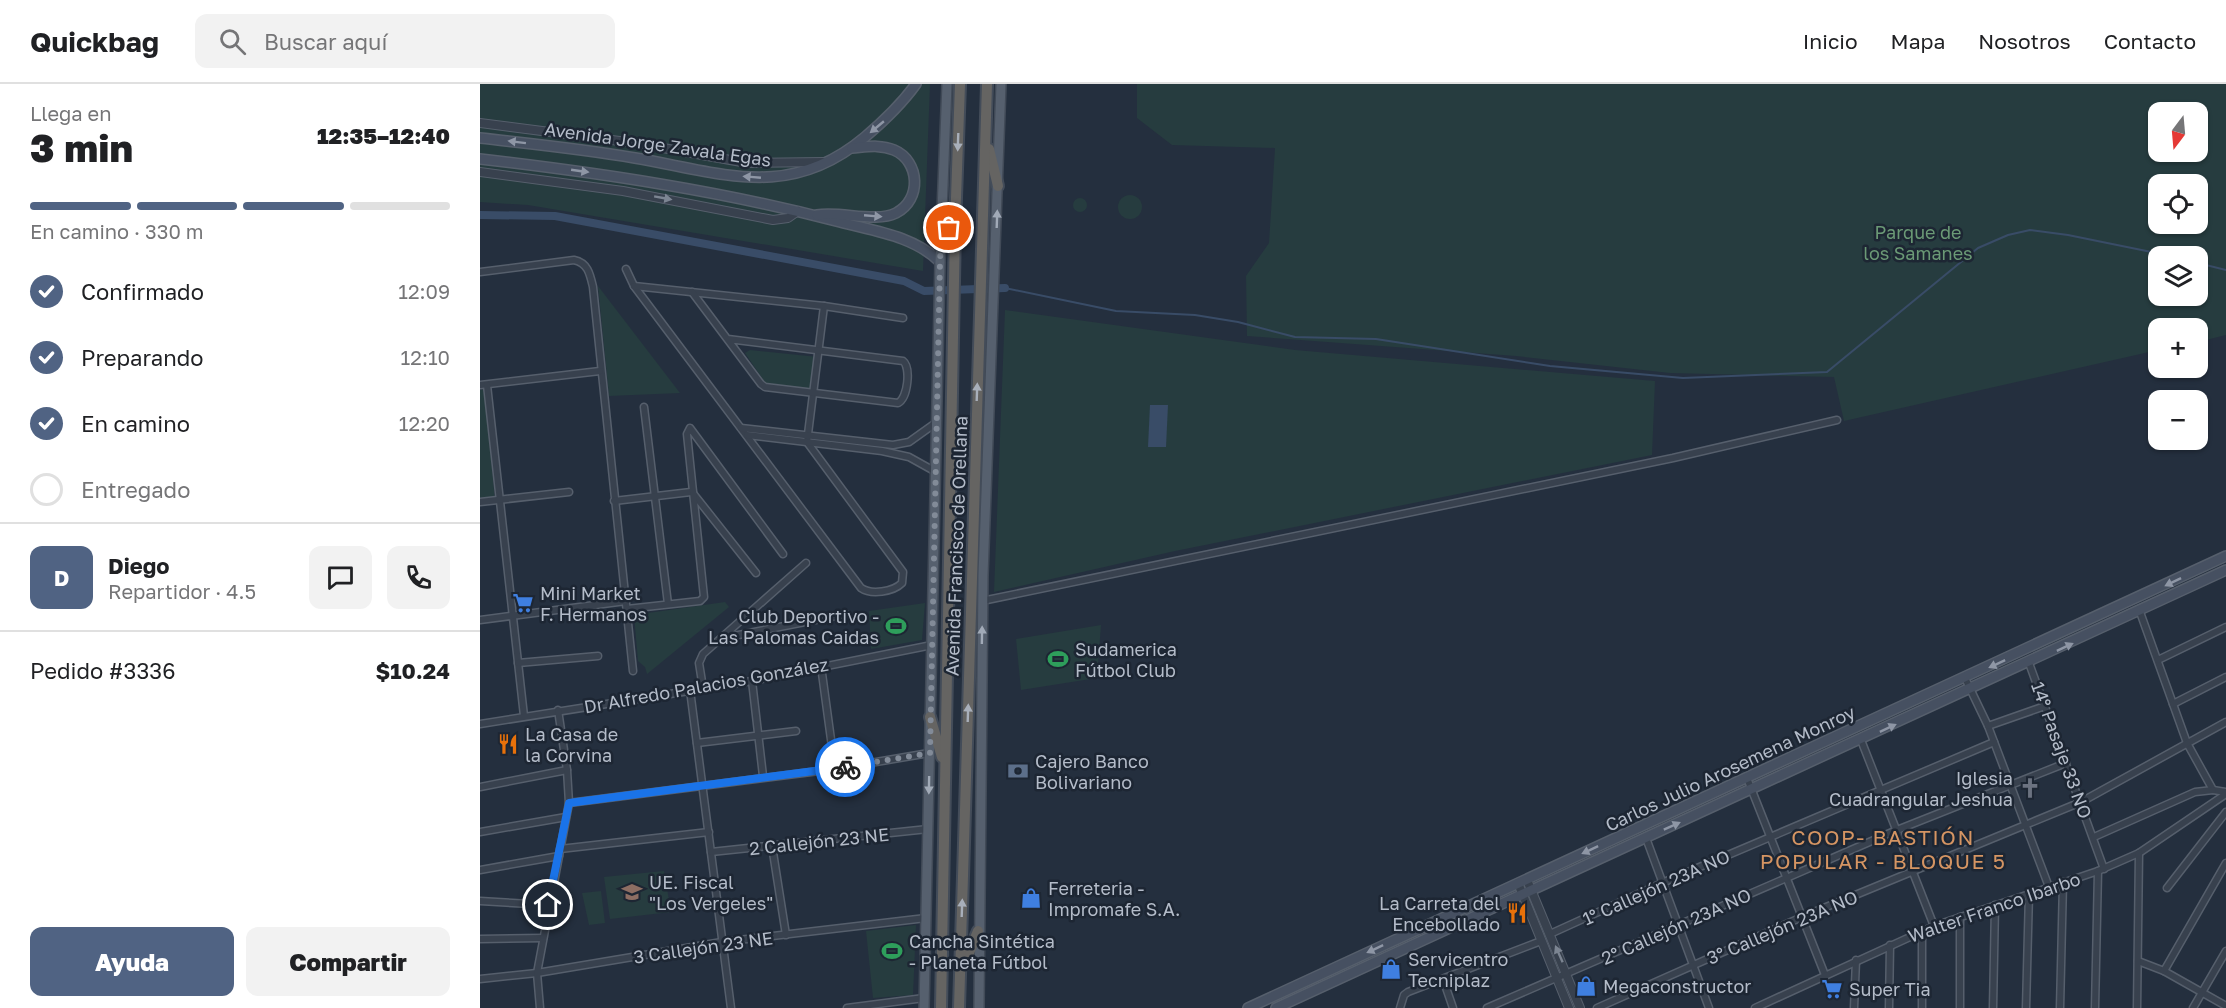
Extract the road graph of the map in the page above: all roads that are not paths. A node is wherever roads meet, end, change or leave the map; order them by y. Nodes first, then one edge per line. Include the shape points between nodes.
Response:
1 (916, 84) edge
2 (947, 84) edge
3 (960, 84) edge
4 (987, 84) edge
5 (1001, 84) edge
6 (480, 123) edge
7 (986, 134) junction
8 (480, 138) edge
9 (852, 148) junction
10 (480, 159) edge
11 (829, 163) junction
12 (480, 172) edge
13 (998, 186) junction
14 (798, 211) junction
15 (955, 211) junction
16 (815, 216) junction
17 (941, 242) junction
18 (940, 262) junction
19 (626, 269) dead end
20 (480, 272) edge
21 (634, 286) junction
22 (692, 292) junction
23 (824, 306) junction
24 (903, 318) dead end
25 (728, 339) junction
26 (820, 350) junction
27 (600, 371) junction
28 (484, 385) edge
29 (814, 393) junction
30 (644, 407) dead end
31 (1837, 420) dead end
32 (937, 422) junction
33 (741, 428) junction
34 (747, 435) junction
35 (808, 438) junction
36 (936, 472) junction
37 (569, 492) dead end
38 (691, 492) junction
39 (656, 496) junction
40 (500, 500) junction
41 (614, 501) junction
42 (480, 502) edge
43 (783, 554) dead end
44 (2226, 556) edge
45 (806, 563) dead end
46 (2226, 570) edge
47 (756, 573) dead end
48 (626, 601) junction
49 (982, 601) junction
50 (669, 604) junction
51 (627, 609) junction
52 (2139, 612) junction
53 (846, 614) dead end
54 (512, 617) junction
55 (480, 620) edge
56 (2226, 627) edge
57 (722, 638) junction
58 (932, 645) junction
59 (598, 656) dead end
60 (2158, 660) junction
61 (518, 663) junction
62 (2029, 663) junction
63 (821, 666) junction
64 (633, 671) dead end
65 (2226, 677) edge
66 (1965, 678) junction
67 (752, 681) junction
68 (704, 688) junction
69 (690, 690) junction
70 (1970, 690) junction
71 (2173, 704) junction
72 (2044, 706) junction
73 (558, 710) junction
74 (524, 716) junction
75 (930, 717) junction
76 (2226, 722) edge
77 (480, 724) edge
78 (1988, 726) junction
79 (796, 731) dead end
80 (759, 737) junction
81 (1861, 740) junction
82 (1994, 742) junction
83 (697, 743) junction
84 (2187, 743) junction
85 (930, 753) junction
86 (2066, 763) junction
87 (835, 769) junction
88 (567, 770) junction
89 (946, 773) junction
90 (763, 776) junction
91 (1747, 778) junction
92 (2011, 783) junction
93 (704, 785) junction
94 (480, 787) edge
95 (1882, 789) junction
96 (1751, 790) junction
97 (2213, 790) junction
98 (2226, 793) edge
99 (2081, 802) junction
100 (569, 803) junction
101 (2226, 812) edge
102 (566, 817) junction
103 (2026, 824) junction
104 (928, 829) junction
105 (1897, 830) junction
106 (480, 832) edge
107 (709, 832) junction
108 (1770, 837) junction
109 (2094, 837) junction
110 (1646, 838) junction
111 (772, 846) junction
112 (560, 852) junction
113 (711, 852) junction
114 (2139, 853) junction
115 (2226, 863) edge
116 (480, 870) edge
117 (2101, 870) junction
118 (1913, 871) junction
119 (1786, 877) junction
120 (1522, 882) junction
121 (2063, 882) junction
122 (1662, 883) junction
123 (2049, 887) junction
124 (2167, 888) dead end
125 (1528, 893) junction
126 (2029, 893) junction
127 (480, 901) edge
128 (548, 905) junction
129 (1995, 905) junction
130 (1802, 917) junction
131 (1960, 917) junction
132 (926, 918) junction
133 (1678, 924) junction
134 (1934, 926) junction
135 (978, 931) junction
136 (1922, 932) junction
137 (1550, 934) junction
138 (786, 935) junction
139 (543, 938) junction
140 (480, 939) edge
141 (1541, 941) junction
142 (722, 942) junction
143 (1890, 945) junction
144 (2226, 951) edge
145 (1856, 960) junction
146 (2138, 961) junction
147 (1694, 966) junction
148 (2163, 971) junction
149 (537, 973) junction
150 (1568, 975) junction
151 (1825, 975) junction
152 (480, 979) edge
153 (1443, 979) junction
154 (1558, 979) junction
155 (960, 980) junction
156 (2201, 992) junction
157 (924, 998) junction
158 (1766, 1006) edge
159 (2226, 1006) edge
160 (540, 1008) edge
161 (731, 1008) edge
162 (847, 1008) edge
163 (924, 1008) edge
164 (941, 1008) edge
165 (959, 1008) edge
166 (979, 1008) edge
167 (1248, 1008) edge
168 (1276, 1008) edge
169 (1400, 1008) edge
170 (1453, 1008) edge
171 (1487, 1008) edge
172 (1569, 1008) edge
173 (1580, 1008) edge
174 (1597, 1008) edge
175 (1709, 1008) edge
176 (1755, 1008) edge
177 (1854, 1008) edge
178 (1889, 1008) edge
179 (1922, 1008) edge
180 (1959, 1008) edge
181 (1993, 1008) edge
182 (2026, 1008) edge
183 (2060, 1008) edge
184 (2095, 1008) edge
185 (2137, 1008) edge
186 (2193, 1008) edge

1 -> 9 main road, Avenida Jorge Zavala Egas via 896,110
2 - 17 main road, Avenida Francisco de Orellana
3 -> 15 highway, Avenida Francisco de Orellana
4 - 7 highway, Avenida Francisco de Orellana
5 - 13 main road, Avenida Francisco de Orellana
6 - 11 street, Avenida Jorge Zavala Egas via 635,143 747,163
7 - 13 highway
155 -> 7 highway, Avenida Francisco de Orellana
11 -> 8 main road, Avenida Jorge Zavala Egas via 786,177 754,177
9 - 11 main road, Avenida Jorge Zavala Egas
16 -> 9 main road via 834,212 887,216 901,210 911,197 915,179 905,157 888,148
10 -> 14 main road, Avenida Jorge Zavala Egas via 626,178
12 -> 14 street via 623,191 774,220 788,218
49 -> 13 main road, Avenida Francisco de Orellana
14 - 16 main road, Avenida Jorge Zavala Egas
15 - 17 highway
15 - 89 highway, Avenida Francisco de Orellana
16 - 18 main road, Avenida Jorge Zavala Egas via 916,244
17 - 18 main road, Avenida Francisco de Orellana
18 - 32 main road, Avenida Francisco de Orellana
19 - 21 street
20 - 27 street via 574,260 585,265 592,287
21 - 22 street
21 - 33 street
22 - 23 street
22 - 25 street
23 - 24 street
23 - 26 street
25 - 26 street
25 - 29 street via 763,386
26 - 29 street
26 - 29 street via 905,362 908,368 904,397 898,403
27 - 28 street
27 - 41 street
28 - 40 street
29 - 35 street
30 - 39 street
31 - 49 street via 1673,458
32 - 35 street via 909,442 899,444
32 - 36 main road, Avenida Francisco de Orellana
33 - 34 street
33 - 35 street
34 - 35 street
34 - 35 street via 861,588 869,592 897,588 903,572
35 - 36 street via 907,456
36 - 58 main road, Avenida Francisco de Orellana
37 - 40 street
38 - 39 street
38 - 43 street via 687,434 690,428
38 - 47 street
38 - 50 street via 704,597 700,601
39 - 41 street
39 - 50 street
40 - 42 street
40 - 54 street
41 - 48 street
44 -> 66 main road, Carlos Julio Arosemena Monroy
45 - 57 street
46 - 52 main road, Carlos Julio Arosemena Monroy
48 - 51 street
48 - 54 street
135 -> 49 main road, Avenida Francisco de Orellana
50 - 51 street
51 - 64 street
52 - 60 street
62 -> 52 main road, Carlos Julio Arosemena Monroy
53 - 57 street
54 - 55 street
54 - 61 street
56 - 60 street
57 - 68 street via 699,660
58 - 63 street, Dr Alfredo Palacios González
58 - 75 main road, Avenida Francisco de Orellana
59 - 61 street
60 - 71 street
61 - 74 street
62 - 70 main road, Carlos Julio Arosemena Monroy
62 - 72 street, 14° Pasaje 33 NO
63 - 67 street, Dr Alfredo Palacios González
63 - 87 street
65 - 71 street
66 - 70 street
66 - 91 main road, Carlos Julio Arosemena Monroy
67 - 68 street, Dr Alfredo Palacios González
67 - 80 street
68 - 69 street, Dr Alfredo Palacios González
69 - 73 street, Dr Alfredo Palacios González
69 - 83 street
70 - 78 street
81 -> 70 main road, Carlos Julio Arosemena Monroy
71 - 84 street
72 - 78 street
72 - 86 street, 14° Pasaje 33 NO
73 - 74 street, Dr Alfredo Palacios González
73 - 88 street
74 - 77 street, Dr Alfredo Palacios González
75 - 85 main road, Avenida Francisco de Orellana
75 - 89 highway
76 - 84 street, 3° Callejón 23A NO
78 - 82 street
79 - 80 street
80 - 83 street
80 - 90 street
81 - 95 street
81 - 96 main road, Carlos Julio Arosemena Monroy
82 - 92 street
82 - 95 street, 1° Callejón 23A NO
83 - 93 street
84 - 97 street
84 - 99 street, 3° Callejón 23A NO
85 - 87 street
85 -> 104 main road, Avenida Francisco de Orellana
86 - 92 street, 2° Callejón 23A NO
86 - 99 street, 14° Pasaje 33 NO
87 - 90 street
88 - 94 street
88 - 100 street
89 - 164 highway, Avenida Francisco de Orellana
90 - 93 street
91 - 96 street
91 -> 120 main road, Carlos Julio Arosemena Monroy
92 - 103 street
92 - 105 street, 2° Callejón 23A NO
93 - 100 street
93 - 107 street
95 - 105 street
95 - 108 street, 1° Callejón 23A NO
96 - 108 street
110 -> 96 main road, Carlos Julio Arosemena Monroy
97 - 98 street
97 - 109 street via 2195,792
98 - 114 street, Walter Franco Ibarbo
99 - 103 street, 3° Callejón 23A NO
99 - 109 street, 14° Pasaje 33 NO
100 - 102 street
101 - 124 street
102 - 106 street
102 - 112 street
103 - 118 street, 3° Callejón 23A NO
103 - 123 street
104 - 111 street, 2 Callejón 23 NE
104 - 132 main road, Avenida Francisco de Orellana
105 - 118 street
105 - 119 street, 2° Callejón 23A NO
107 - 112 street
107 - 113 street
108 - 119 street
108 - 122 street, 1° Callejón 23A NO
109 - 117 street, 14° Pasaje 33 NO
110 - 122 street
110 - 125 main road, Carlos Julio Arosemena Monroy
111 - 113 street, 2 Callejón 23 NE
111 - 138 street
112 - 116 street
112 - 128 street
113 - 142 street
114 - 117 street, Walter Franco Ibarbo
114 - 146 street
115 - 148 street
117 - 121 street, Walter Franco Ibarbo
117 - 184 street, 14° Pasaje 33 NO
118 - 130 street, 3° Callejón 23A NO
118 - 134 street
119 - 130 street
119 - 133 street, 2° Callejón 23A NO
120 - 125 street
120 -> 167 main road, Carlos Julio Arosemena Monroy
121 - 123 street, Walter Franco Ibarbo
121 - 183 street
122 - 133 street
122 - 137 street, 1° Callejón 23A NO
123 - 126 street, Walter Franco Ibarbo
125 - 137 street
125 - 141 street
125 - 168 main road, Carlos Julio Arosemena Monroy
126 - 129 street, Walter Franco Ibarbo
126 - 182 street
127 - 128 street
128 - 139 street
129 - 131 street, Walter Franco Ibarbo
129 - 181 street
130 - 147 street, 3° Callejón 23A NO
130 - 151 street
131 - 134 street, Walter Franco Ibarbo
131 - 180 street
132 - 138 street, 3 Callejón 23 NE
132 - 157 main road, Avenida Francisco de Orellana
133 - 147 street
133 - 150 street, 2° Callejón 23A NO
134 - 136 street, Walter Franco Ibarbo
135 - 155 highway
135 - 166 main road, Avenida Francisco de Orellana
136 - 143 street, Walter Franco Ibarbo
136 - 179 street
150 -> 137 street
138 - 142 street, 3 Callejón 23 NE
139 - 140 street
139 - 149 street
141 - 153 street
141 - 154 street
142 - 149 street, 3 Callejón 23 NE
142 - 161 street
143 - 145 street, Walter Franco Ibarbo
143 - 178 street
144 - 156 street
145 - 151 street, Walter Franco Ibarbo
145 - 177 street
146 - 148 street
146 - 185 street
147 - 174 street, 3° Callejón 23A NO
147 - 175 street
148 - 156 street
149 - 152 street, 3 Callejón 23 NE
149 - 160 street
150 - 154 street, 2° Callejón 23A NO
150 - 173 street
151 - 158 street, Walter Franco Ibarbo
153 - 169 street via 1408,992
153 - 170 street
154 - 171 street, 2° Callejón 23A NO
154 - 172 street
155 - 165 highway, Avenida Francisco de Orellana
156 - 159 street
156 - 186 street
157 - 162 street
157 - 163 main road, Avenida Francisco de Orellana
158 - 176 street, Walter Franco Ibarbo

